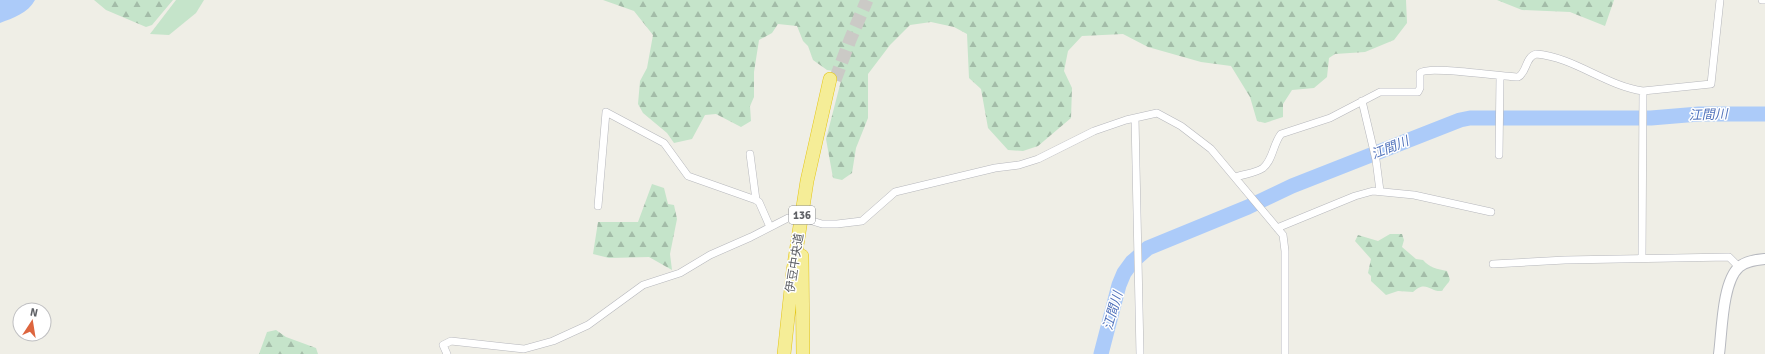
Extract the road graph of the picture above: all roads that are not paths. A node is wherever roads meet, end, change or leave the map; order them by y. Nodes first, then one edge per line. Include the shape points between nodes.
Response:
1 (1720, 0) edge
2 (1762, 0) edge
3 (1765, 0) edge
4 (1500, 77) junction
5 (1643, 91) junction
6 (1362, 101) junction
7 (1135, 118) junction
8 (750, 154) dead end
9 (1499, 155) dead end
10 (1236, 178) junction
11 (1380, 191) junction
12 (756, 200) junction
13 (598, 206) dead end
14 (1491, 212) dead end
15 (796, 218) dead end
16 (809, 220) dead end
17 (770, 227) junction
18 (1277, 228) junction
19 (1642, 258) junction
20 (1765, 259) edge
21 (1493, 264) dead end
22 (1739, 267) junction
23 (447, 354) edge
24 (784, 354) edge
25 (803, 354) edge
26 (1140, 354) edge
27 (1285, 354) edge
28 (1719, 354) edge

1 - 5 street via 1711,84
2 - 3 street
4 - 5 street via 1521,76 1533,55 1541,55 1564,61 1622,86
4 - 6 street via 1426,70 1420,73 1418,92 1384,91
4 - 9 street
5 - 19 street
6 - 10 street via 1330,118 1281,134 1262,168
6 - 11 street via 1376,157
7 - 10 street via 1152,113 1163,115 1211,149
7 - 16 street via 1094,131 1029,162 895,192 862,221 822,224
7 - 26 street
8 - 12 street
10 - 18 street
11 - 14 street via 1414,195
11 - 18 street via 1355,196
12 - 13 street via 688,176 664,143 606,112
12 - 17 street
15 - 17 street via 788,218
17 - 23 street via 710,255 680,273 643,285 588,325 566,336 524,349 451,341 443,345
18 - 27 street via 1283,235 1286,251
19 - 21 street
19 - 22 street via 1729,257
20 - 22 main road via 1751,261
22 - 28 main road via 1732,275 1729,287
24 - 25 highway, 伊豆中央道 / 136 via 793,271 807,181 833,79 803,231

